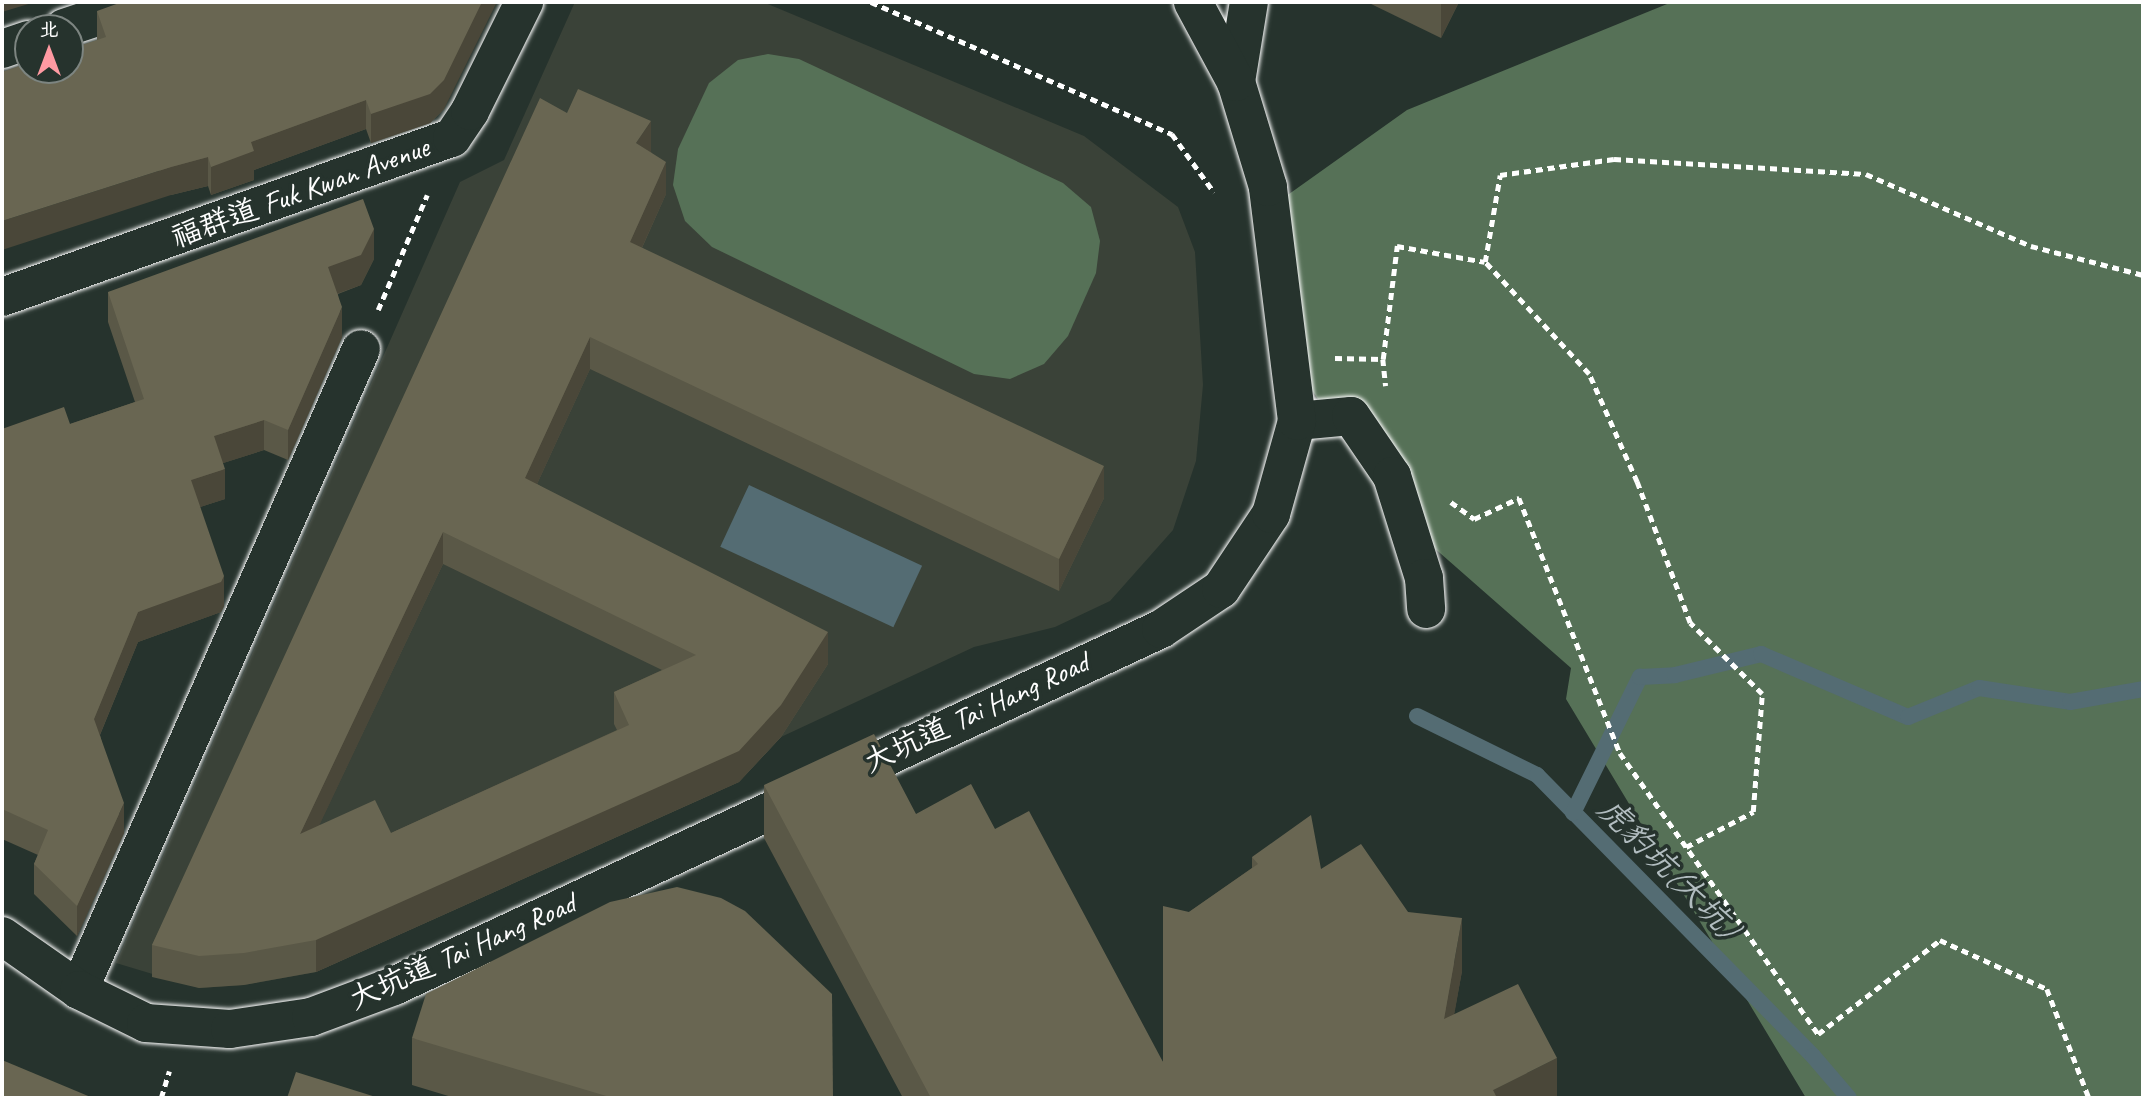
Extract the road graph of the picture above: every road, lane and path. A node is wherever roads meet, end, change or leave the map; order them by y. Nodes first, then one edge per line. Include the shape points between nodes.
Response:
1 (142, 2) edge
2 (524, 2) edge
3 (871, 2) edge
4 (1193, 2) edge
5 (1249, 2) edge
6 (84, 21) edge
7 (1236, 82) junction
8 (431, 186) dead end
9 (1214, 192) dead end
10 (1485, 262) junction
11 (2143, 275) edge
12 (2, 297) edge
13 (361, 349) joint
14 (1331, 358) dead end
15 (1383, 359) junction
16 (1388, 398) dead end
17 (1297, 421) junction
18 (1440, 494) dead end
19 (1426, 609) dead end
20 (1686, 847) junction
21 (2, 936) edge
22 (79, 990) junction
23 (172, 1063) dead end
24 (161, 1098) edge
25 (2089, 1098) edge

1 - 6 main road
2 - 12 main road, 福群道 Fuk Kwan Avenue via 452,138
3 - 9 path via 1172,134
4 - 7 main road, 大坑道 Tai Hang Road
5 - 7 main road
7 - 17 main road, 大坑道 Tai Hang Road via 1268,187
8 - 13 path
10 - 11 path via 1500,175 1614,159 1866,174 2031,246
10 - 15 path via 1397,246
10 - 20 path via 1589,374 1637,482 1690,623 1762,694 1753,812
13 - 22 main road
14 - 15 path
15 - 16 path
17 - 19 main road via 1351,416 1385,466 1424,578
17 - 22 main road, 大坑道 Tai Hang Road via 1271,514 1243,562 1221,589 1161,629 394,986 311,1017 230,1029 146,1023
18 - 20 path via 1474,519 1519,498 1620,752
20 - 25 path via 1818,1034 1940,940 2047,989
21 - 22 main road, 大坑道 Tai Hang Road
23 - 24 path

